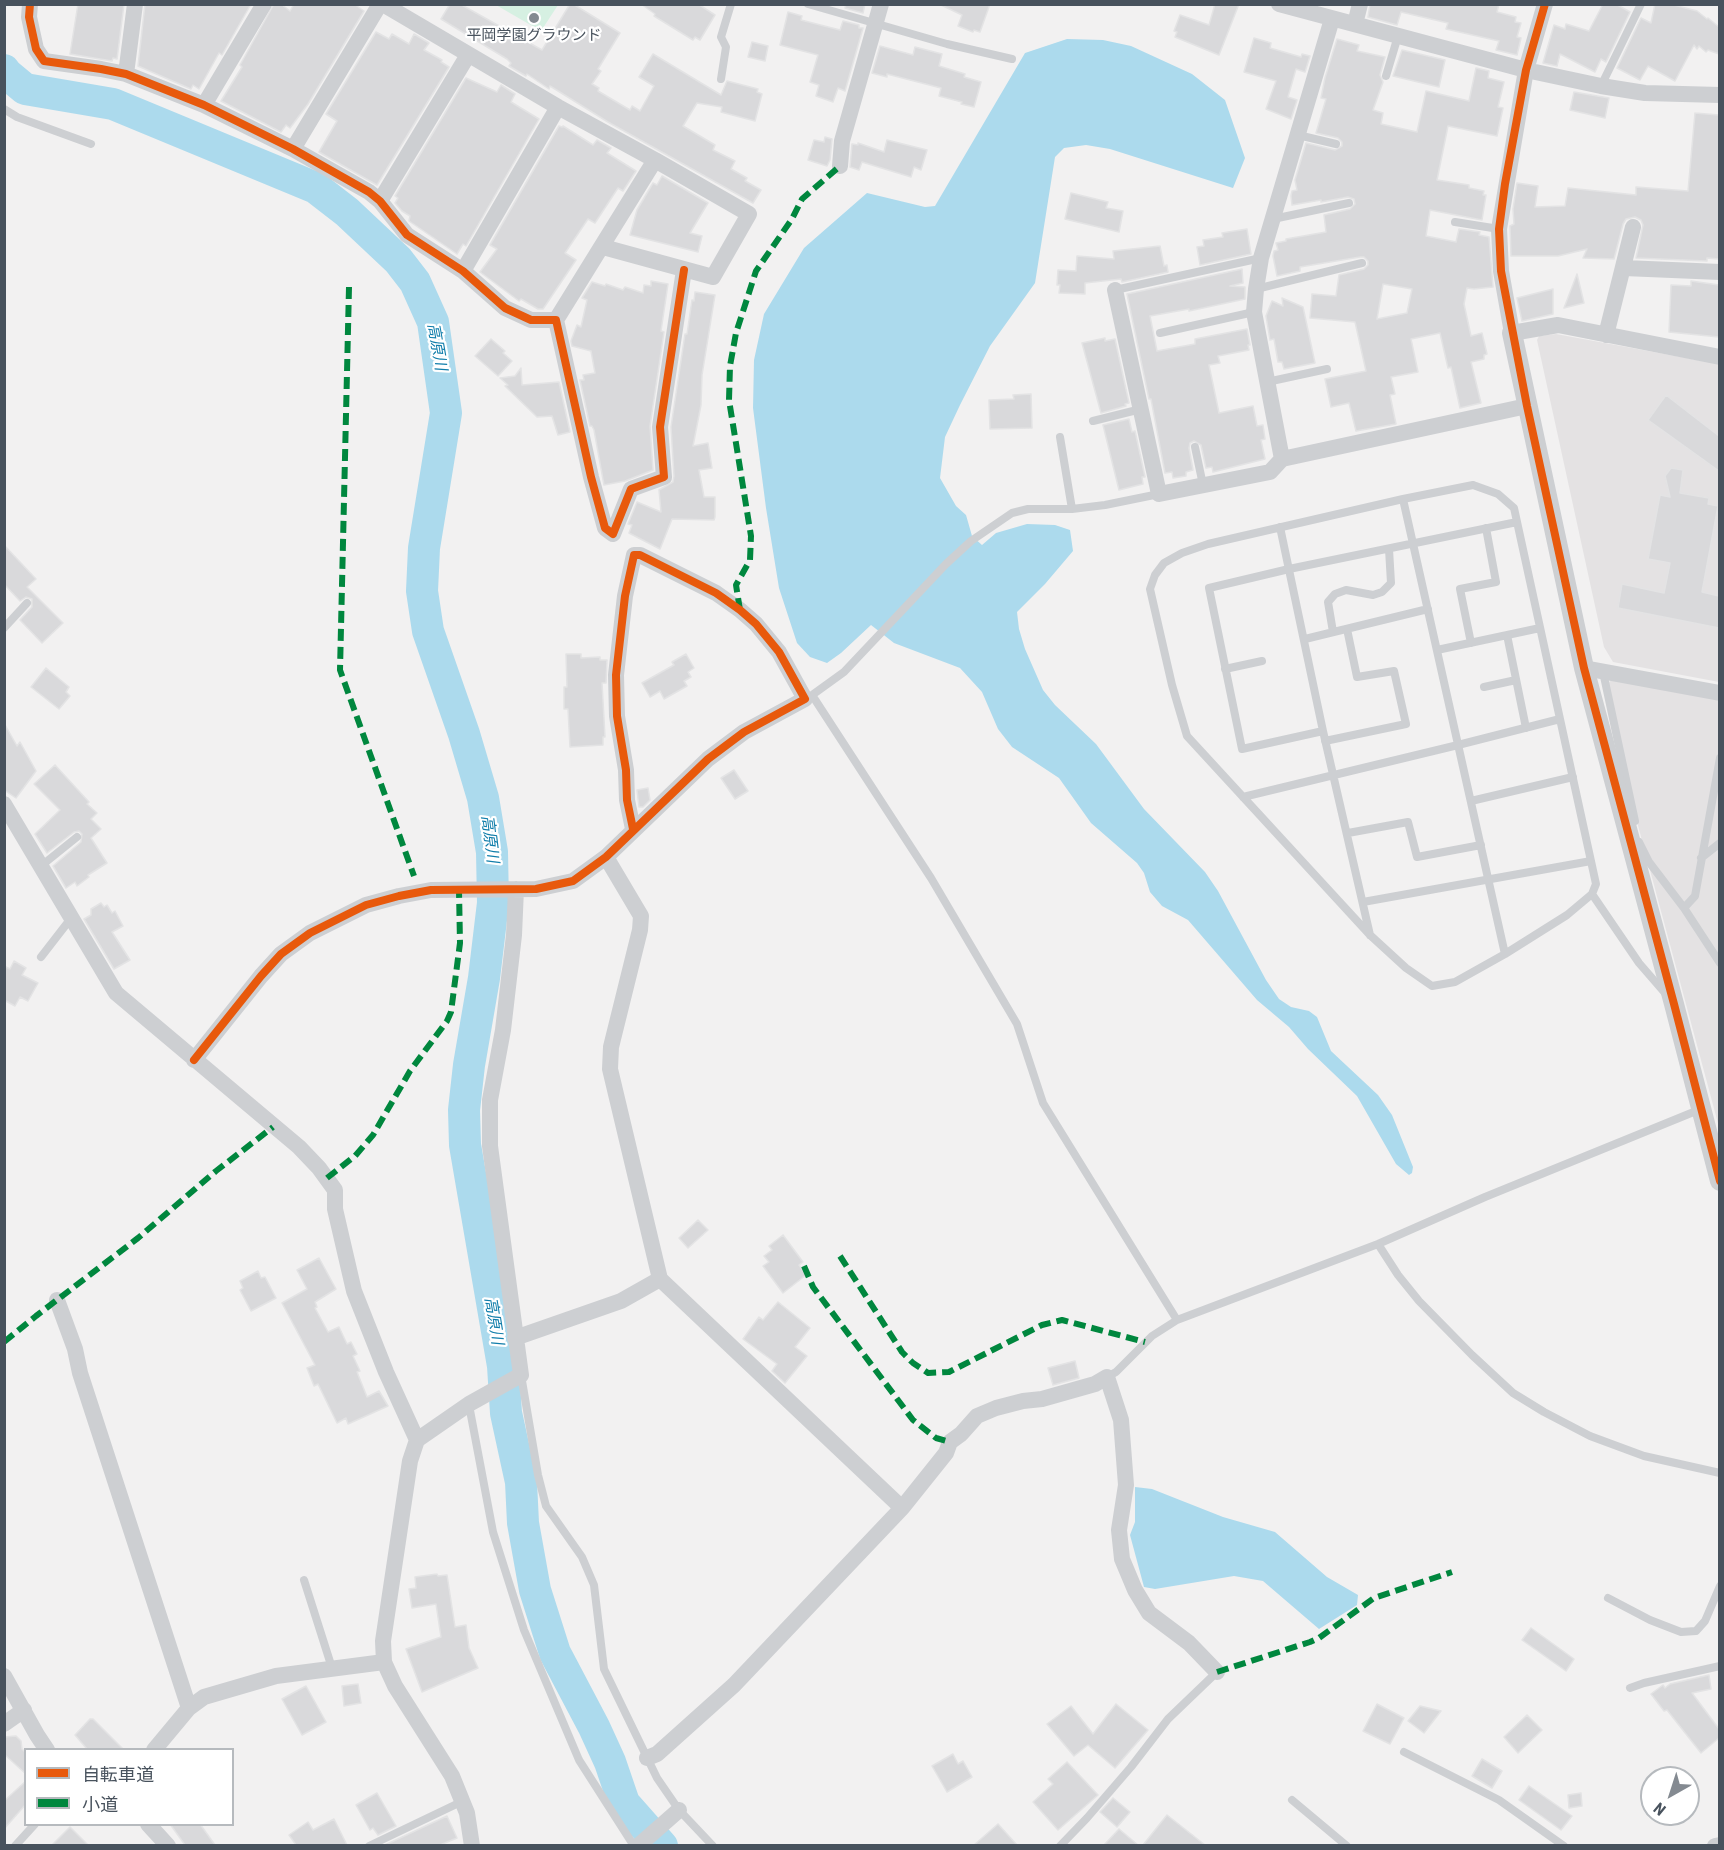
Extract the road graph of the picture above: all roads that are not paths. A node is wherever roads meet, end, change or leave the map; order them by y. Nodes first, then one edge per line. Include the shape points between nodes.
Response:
1 (30, 4) edge
2 (135, 4) edge
3 (264, 4) edge
4 (381, 4) edge
5 (731, 4) edge
6 (808, 4) edge
7 (881, 4) edge
8 (1279, 4) edge
9 (1360, 4) edge
10 (1545, 4) edge
11 (1641, 4) edge
12 (1332, 19) junction
13 (875, 24) junction
14 (1355, 24) junction
15 (1398, 36) junction
16 (468, 55) junction
17 (1012, 59) dead end
18 (1526, 70) junction
19 (126, 74) junction
20 (1386, 76) dead end
21 (721, 79) dead end
22 (1601, 86) junction
23 (1719, 94) edge
24 (204, 105) junction
25 (558, 107) junction
26 (4, 108) edge
27 (1298, 135) junction
28 (92, 144) dead end
29 (1336, 144) dead end
30 (293, 149) junction
31 (655, 160) junction
32 (840, 166) dead end
33 (380, 201) junction
34 (1349, 203) dead end
35 (1273, 219) junction
36 (1455, 222) dead end
37 (1633, 227) dead end
38 (1499, 229) junction
39 (603, 247) junction
40 (1261, 258) junction
41 (1362, 263) dead end
42 (1624, 268) junction
43 (684, 270) junction
44 (463, 271) junction
45 (1719, 272) edge
46 (1256, 289) junction
47 (1115, 290) joint
48 (1254, 312) junction
49 (556, 320) junction
50 (1160, 333) dead end
51 (1512, 333) junction
52 (1606, 335) junction
53 (1719, 357) edge
54 (1327, 369) dead end
55 (1267, 382) junction
56 (1527, 406) junction
57 (1141, 409) junction
58 (1093, 421) dead end
59 (1060, 437) dead end
60 (1195, 447) dead end
61 (1282, 459) junction
62 (1203, 486) junction
63 (1159, 494) junction
64 (1403, 499) junction
65 (1072, 509) junction
66 (1517, 522) junction
67 (1280, 527) junction
68 (1486, 528) junction
69 (613, 534) junction
70 (1413, 544) junction
71 (1389, 549) junction
72 (634, 555) junction
73 (1289, 569) junction
74 (27, 603) dead end
75 (1428, 609) junction
76 (4, 628) edge
77 (1347, 628) junction
78 (1540, 628) junction
79 (1333, 632) junction
80 (1507, 635) junction
81 (1305, 639) junction
82 (1471, 643) junction
83 (1437, 650) junction
84 (1262, 662) dead end
85 (1225, 669) junction
86 (1593, 670) junction
87 (1516, 680) junction
88 (1484, 687) dead end
89 (1719, 693) edge
90 (808, 697) junction
91 (1560, 718) junction
92 (1526, 728) junction
93 (1323, 731) junction
94 (1325, 741) junction
95 (1458, 746) junction
96 (1719, 759) edge
97 (1334, 776) junction
98 (1573, 777) junction
99 (1243, 797) junction
100 (1471, 801) junction
101 (4, 804) edge
102 (15, 821) junction
103 (633, 829) junction
104 (1348, 833) junction
105 (4, 835) edge
106 (77, 837) dead end
107 (1719, 843) edge
108 (1481, 845) junction
109 (606, 857) junction
110 (1701, 858) junction
111 (1591, 861) junction
112 (41, 866) junction
113 (1489, 879) junction
114 (516, 889) junction
115 (1592, 894) junction
116 (1363, 902) junction
117 (1684, 908) junction
118 (72, 917) junction
119 (1370, 935) junction
120 (1506, 954) junction
121 (41, 957) dead end
122 (1719, 963) edge
123 (1674, 1004) junction
124 (195, 1060) junction
125 (1701, 1109) junction
126 (1719, 1181) edge
127 (1378, 1244) junction
128 (660, 1279) junction
129 (57, 1300) dead end
130 (1177, 1320) junction
131 (515, 1338) junction
132 (521, 1375) junction
133 (1107, 1377) junction
134 (469, 1404) junction
135 (417, 1440) junction
136 (1719, 1473) edge
137 (902, 1508) junction
138 (304, 1580) dead end
139 (1719, 1586) edge
140 (1608, 1598) dead end
141 (384, 1662) junction
142 (1719, 1666) edge
143 (332, 1668) junction
144 (1216, 1672) joint
145 (4, 1676) edge
146 (1630, 1688) dead end
147 (189, 1708) junction
148 (24, 1710) junction
149 (4, 1724) edge
150 (46, 1748) edge
151 (155, 1748) edge
152 (1404, 1752) dead end
153 (646, 1758) junction
154 (1292, 1800) dead end
155 (463, 1801) junction
156 (679, 1810) junction
157 (33, 1826) edge
158 (150, 1826) edge
159 (15, 1845) edge
160 (168, 1845) edge
161 (369, 1845) edge
162 (472, 1845) edge
163 (636, 1845) edge
164 (713, 1845) edge
165 (1060, 1845) edge
166 (1347, 1845) edge
167 (1564, 1845) edge
168 (1715, 1845) edge
169 (1719, 1845) edge

1 - 19 street via 36,49 44,61
2 - 19 street
3 - 24 street
4 - 16 street
4 - 30 street
5 - 21 lane via 721,37 726,48
6 - 13 lane
7 - 13 street
8 - 12 street
9 - 14 street
10 - 18 street
11 - 22 lane
12 - 14 street
12 - 27 street
13 - 17 lane
13 - 32 street via 842,141
14 - 15 street
15 - 18 street
15 - 20 lane
16 - 25 street
16 - 33 street
18 - 22 street
18 - 38 street
19 - 24 street
22 - 23 street via 1645,93
24 - 30 street
25 - 31 street
25 - 44 street
26 - 28 lane via 16,117
27 - 29 lane
27 - 35 street
30 - 33 street
31 - 39 street
31 - 43 street via 749,214 713,278
33 - 44 street via 407,235
34 - 35 lane
35 - 40 street
36 - 38 lane
37 - 42 street
38 - 51 street via 1501,271
39 - 43 street
39 - 49 street
40 - 46 street
40 - 47 lane
41 - 46 lane
42 - 45 street
42 - 52 street
43 - 69 street via 660,427 664,477 631,489
44 - 49 street via 505,308 531,320
46 - 48 street
47 - 57 street
48 - 50 lane
48 - 55 street
49 - 69 street via 591,477 605,528
51 - 52 street via 1558,326
51 - 56 street
52 - 53 street
54 - 55 lane
55 - 61 street
56 - 61 street
56 - 86 street
57 - 58 lane
57 - 63 street
59 - 65 lane
60 - 62 lane
61 - 62 street via 1270,472
62 - 63 street
63 - 65 lane
64 - 66 lane via 1473,485 1498,494 1514,508
64 - 67 lane
64 - 70 lane
65 - 90 lane via 1012,513 971,542 844,672
66 - 68 lane
66 - 78 lane
67 - 73 lane
67 - 99 lane via 1182,553 1164,563 1150,589 1187,736
68 - 70 lane
68 - 82 lane via 1496,582 1460,589
69 - 72 street via 632,547
70 - 71 lane
70 - 75 lane
71 - 73 lane
71 - 79 lane via 1391,583 1382,592 1372,595 1346,590 1328,602
72 - 90 street via 716,593 741,610 779,652
72 - 103 street via 616,675 617,716
73 - 81 lane
73 - 85 lane via 1209,588
74 - 76 lane
75 - 77 lane
75 - 83 lane
77 - 79 lane
77 - 94 lane via 1357,677 1394,671 1406,724
78 - 80 lane
78 - 91 lane
79 - 81 lane
80 - 82 lane
80 - 87 lane
81 - 93 lane
82 - 83 lane
83 - 95 lane
84 - 85 lane
85 - 93 lane via 1242,749
86 - 89 street
86 - 117 lane via 1640,848
86 - 123 street
87 - 88 lane
87 - 92 lane
90 - 103 street via 744,732 708,759
90 - 130 lane via 931,878 1017,1024 1043,1103
91 - 92 lane
91 - 98 lane
92 - 95 lane
93 - 94 lane
94 - 97 lane
95 - 97 lane
95 - 100 lane
96 - 110 lane
97 - 99 lane
97 - 104 lane
98 - 100 lane
98 - 111 lane
99 - 119 lane
100 - 108 lane
101 - 102 street
102 - 105 street
102 - 112 street
103 - 109 street
104 - 108 lane via 1408,822 1417,857
104 - 116 lane
106 - 112 lane
107 - 110 lane
108 - 113 lane
109 - 114 street via 573,881
109 - 128 street via 641,916 611,1047 610,1070
110 - 117 lane via 1695,896
111 - 113 lane
111 - 115 lane via 1596,884
112 - 118 street
113 - 116 lane
113 - 120 lane
114 - 124 street via 431,890 366,905 310,933 281,954 261,976
114 - 131 street via 503,1030 490,1100 490,1146
115 - 120 lane
115 - 123 lane
116 - 119 lane
117 - 122 lane
118 - 121 lane
118 - 124 street via 116,993
119 - 120 lane via 1432,986 1455,982
123 - 125 street
124 - 135 street via 299,1147 335,1190 335,1209 354,1291
125 - 126 street
125 - 127 lane
127 - 130 lane
127 - 136 lane via 1419,1301 1513,1393 1590,1436 1644,1456
128 - 131 street via 621,1301
128 - 137 street
129 - 147 street
130 - 133 lane via 1152,1336
131 - 132 street
132 - 134 street
132 - 153 lane via 546,1506 582,1557 594,1585 604,1669
133 - 137 street via 1095,1384 977,1416 950,1442 946,1453
133 - 144 street via 1120,1420 1124,1456 1126,1485 1119,1530 1122,1559 1149,1613 1188,1642
134 - 135 street
134 - 163 lane via 493,1532 524,1630 579,1760
135 - 141 street via 410,1461 388,1601
137 - 153 street via 734,1684 657,1754
138 - 143 lane
139 - 140 lane via 1705,1621 1696,1631 1682,1632
141 - 143 street
141 - 155 street
142 - 146 lane
143 - 147 street via 246,1684 204,1697
144 - 165 lane via 1168,1719
145 - 148 street
147 - 151 street
148 - 149 street
148 - 150 street
152 - 167 lane via 1499,1800
153 - 156 lane
154 - 166 lane
155 - 161 lane
155 - 162 street
156 - 163 street
156 - 164 lane
157 - 159 lane
158 - 160 street
168 - 169 street

